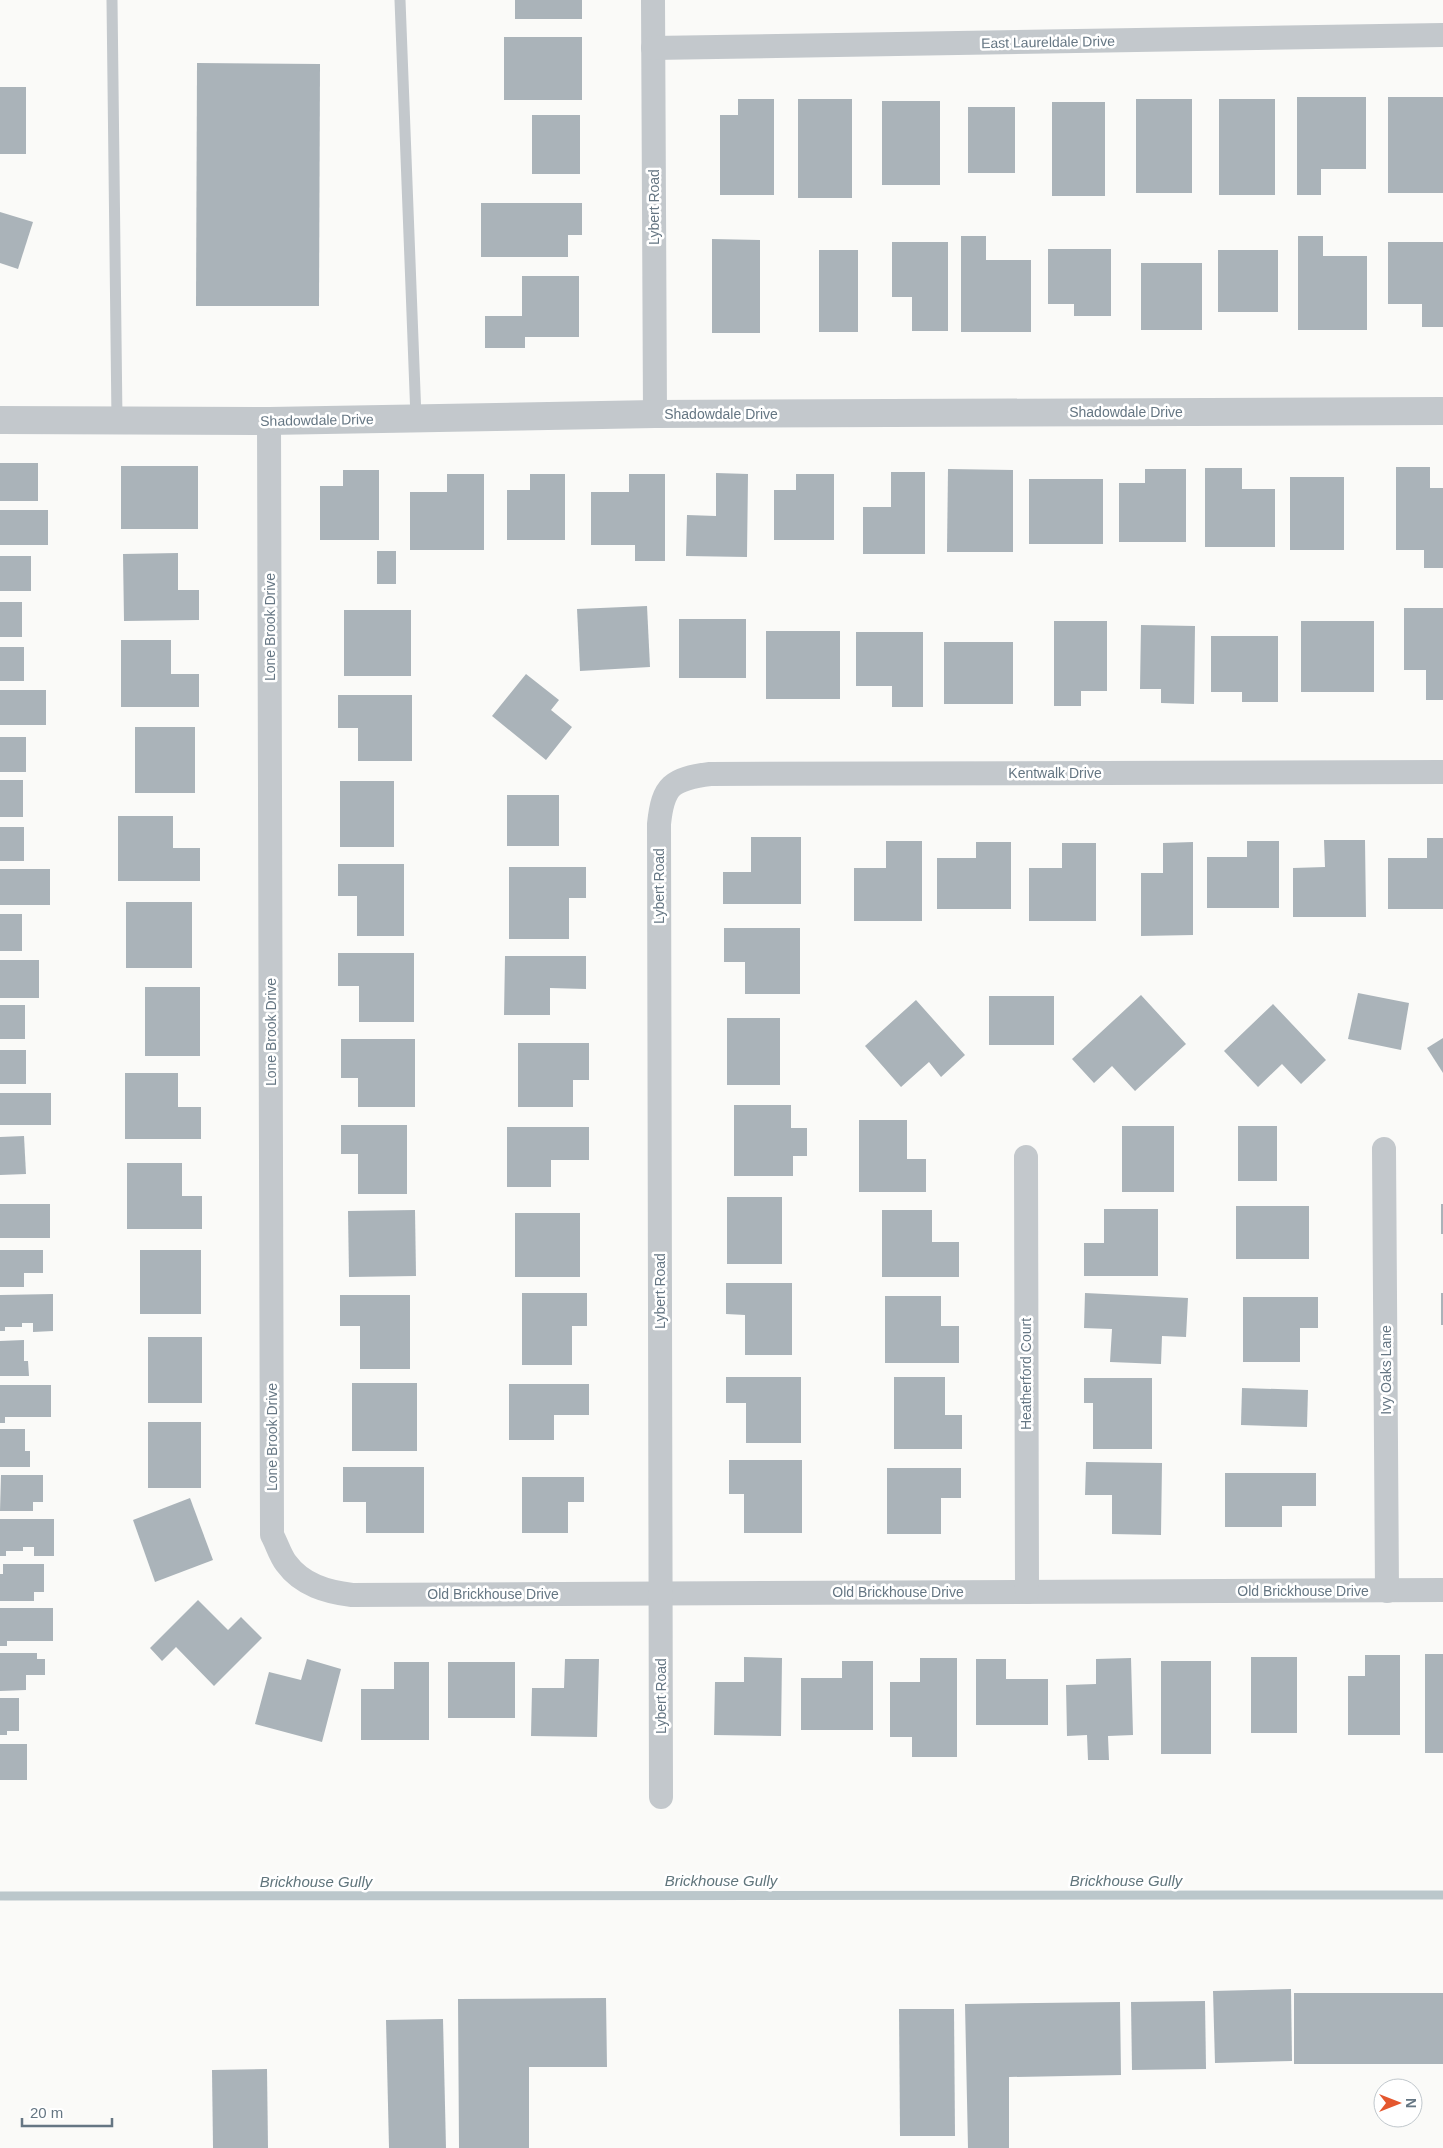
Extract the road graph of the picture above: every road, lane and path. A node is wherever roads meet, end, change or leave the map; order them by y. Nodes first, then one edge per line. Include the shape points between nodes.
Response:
1 (112, 0) edge
2 (400, 0) edge
3 (652, 0) edge
4 (1443, 35) edge
5 (653, 48) junction
6 (1443, 411) edge
7 (654, 414) junction
8 (416, 418) junction
9 (0, 420) edge
10 (116, 420) junction
11 (269, 421) junction
12 (1443, 772) edge
13 (671, 788) joint
14 (1384, 1149) dead end
15 (1026, 1157) dead end
16 (1443, 1590) edge
17 (1387, 1591) junction
18 (1027, 1592) junction
19 (660, 1593) junction
20 (352, 1595) joint
21 (661, 1797) dead end

1 - 10 lane
2 - 8 lane
3 - 5 street, Lybert Road
4 - 5 street, East Laureldale Drive
5 - 7 street, Lybert Road
6 - 7 street, Shadowdale Drive
7 - 8 street, Shadowdale Drive
8 - 11 street, Shadowdale Drive
9 - 10 street, Shadowdale Drive
10 - 11 street, Shadowdale Drive
11 - 20 street, Lone Brook Drive via 272,1535 286,1563 306,1582 333,1593
12 - 13 street, Kentwalk Drive via 710,774 684,778
13 - 19 street, Lybert Road via 662,802 659,824
14 - 17 street, Ivy Oaks Lane
15 - 18 street, Heatherford Court
16 - 17 street, Old Brickhouse Drive
17 - 18 street, Old Brickhouse Drive
18 - 19 street, Old Brickhouse Drive
19 - 20 street, Old Brickhouse Drive
19 - 21 street, Lybert Road

